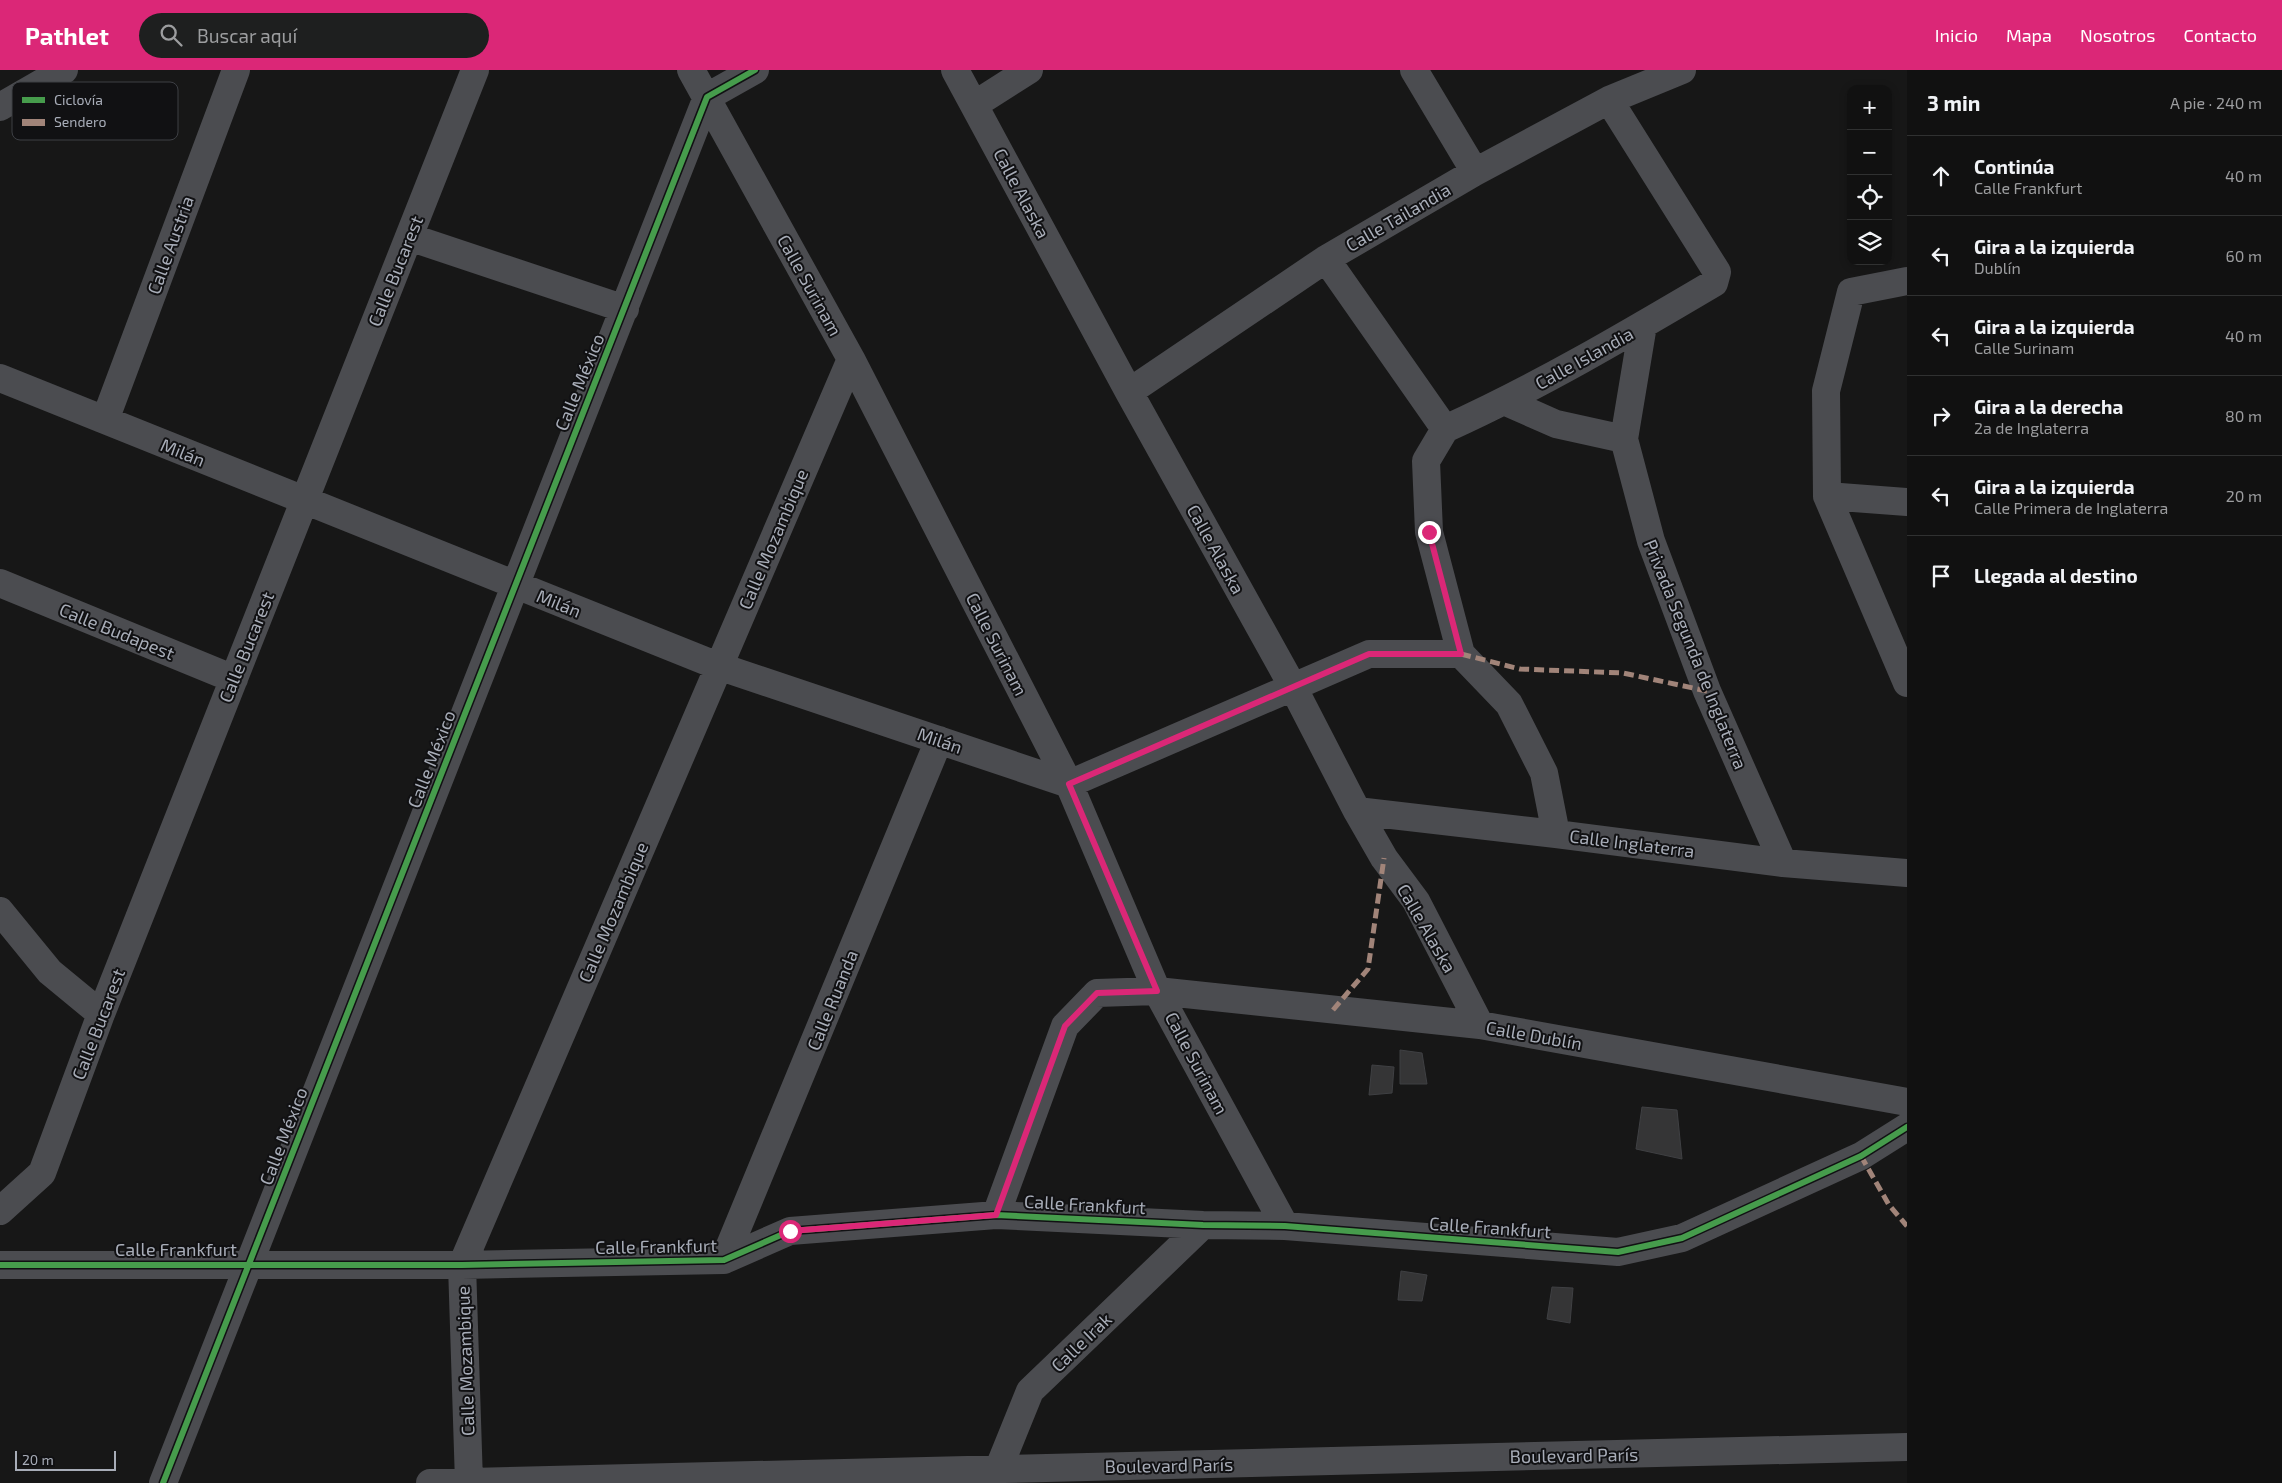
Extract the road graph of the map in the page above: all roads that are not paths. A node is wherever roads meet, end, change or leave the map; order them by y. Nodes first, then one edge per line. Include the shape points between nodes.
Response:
1 (64, 70) edge
2 (236, 70) edge
3 (475, 70) edge
4 (690, 70) edge
5 (755, 70) edge
6 (955, 70) edge
7 (1029, 70) edge
8 (1414, 70) edge
9 (1682, 70) edge
10 (43, 82) edge
11 (707, 98) junction
12 (12, 100) edge
13 (1609, 100) junction
14 (974, 105) junction
15 (0, 107) edge
16 (1475, 172) junction
17 (408, 237) junction
18 (1326, 259) junction
19 (1907, 282) edge
20 (624, 309) junction
21 (1643, 325) junction
22 (851, 359) junction
23 (0, 378) edge
24 (1129, 392) junction
25 (1506, 402) junction
26 (105, 420) junction
27 (1445, 429) junction
28 (1624, 439) junction
29 (1827, 496) junction
30 (304, 501) junction
31 (1907, 502) edge
32 (0, 583) edge
33 (515, 586) junction
34 (1461, 654) junction
35 (718, 666) junction
36 (234, 679) junction
37 (1907, 682) edge
38 (1293, 687) junction
39 (939, 740) junction
40 (1069, 784) junction
41 (1357, 811) junction
42 (1556, 834) junction
43 (1783, 863) junction
44 (1907, 873) edge
45 (0, 910) edge
46 (1157, 991) junction
47 (101, 1014) junction
48 (1480, 1025) junction
49 (1907, 1102) edge
50 (1907, 1128) edge
51 (0, 1211) edge
52 (996, 1215) junction
53 (1203, 1225) junction
54 (1285, 1226) junction
55 (724, 1260) junction
56 (248, 1264) junction
57 (0, 1265) edge
58 (462, 1265) junction
59 (1907, 1447) edge
60 (998, 1476) edge
61 (469, 1482) edge
62 (163, 1483) edge
63 (430, 1483) edge

1 - 10 street
2 - 26 street, Calle Austria
3 - 17 street, Calle Bucarest
4 - 11 street, Calle Surinam
5 - 11 street
6 - 14 street, Calle Alaska
7 - 14 street
8 - 16 street
9 - 13 street, Calle Tailandia
11 - 20 street, Calle México
11 - 22 street, Calle Surinam
12 - 15 street
13 - 16 street, Calle Tailandia
13 - 21 street, Calle Islandia via 1717,272 1714,283
14 - 24 street, Calle Alaska
16 - 18 street, Calle Tailandia
17 - 20 street
17 - 30 street, Calle Bucarest
18 - 24 street, Calle Tailandia
18 - 27 street
19 - 29 street via 1851,292 1826,391
20 - 33 street, Calle México
21 - 25 street, Calle Islandia
21 - 28 street, Privada Segunda de Inglaterra
22 - 35 street, Calle Mozambique
22 - 40 street, Calle Surinam
23 - 26 street, Milán
24 - 38 street, Calle Alaska
25 - 27 street, Calle Islandia
25 - 28 street via 1556,424
26 - 30 street, Milán
27 - 34 street via 1426,461 1429,532
28 - 43 street, Privada Segunda de Inglaterra via 1651,541 1707,691
29 - 31 street
29 - 37 street
30 - 33 street, Milán
30 - 36 street, Calle Bucarest
32 - 36 street, Calle Budapest
33 - 35 street, Milán
33 - 56 street, Calle México
34 - 38 street via 1369,654
34 - 42 street via 1509,704 1544,773
35 - 39 street, Milán
35 - 58 street, Calle Mozambique
36 - 47 street, Calle Bucarest
38 - 40 street
38 - 41 street, Calle Alaska
39 - 40 street, Milán
39 - 55 street, Calle Ruanda
40 - 46 street, Calle Surinam
41 - 42 street, Calle Inglaterra
41 - 48 street, Calle Alaska via 1384,858 1416,901
42 - 43 street, Calle Inglaterra
43 - 44 street, Calle Inglaterra
45 - 47 street via 50,972
46 - 48 street, Calle Dublín
46 - 52 street, Calle Dublín via 1097,993 1065,1026
46 - 54 street, Calle Surinam
47 - 51 street, Calle Bucarest via 42,1173
48 - 49 street, Calle Dublín
50 - 54 street, Calle Frankfurt via 1861,1156 1682,1238 1618,1252
52 - 53 street, Calle Frankfurt
52 - 55 street, Calle Frankfurt via 790,1231
53 - 54 street, Calle Frankfurt
53 - 60 street, Calle Irak via 1030,1391
55 - 58 street, Calle Frankfurt
56 - 57 street, Calle Frankfurt
56 - 58 street, Calle Frankfurt
56 - 62 street, Calle México
58 - 61 street, Calle Mozambique
59 - 60 street, Boulevard París
60 - 61 street, Boulevard París
61 - 63 street, Boulevard París

